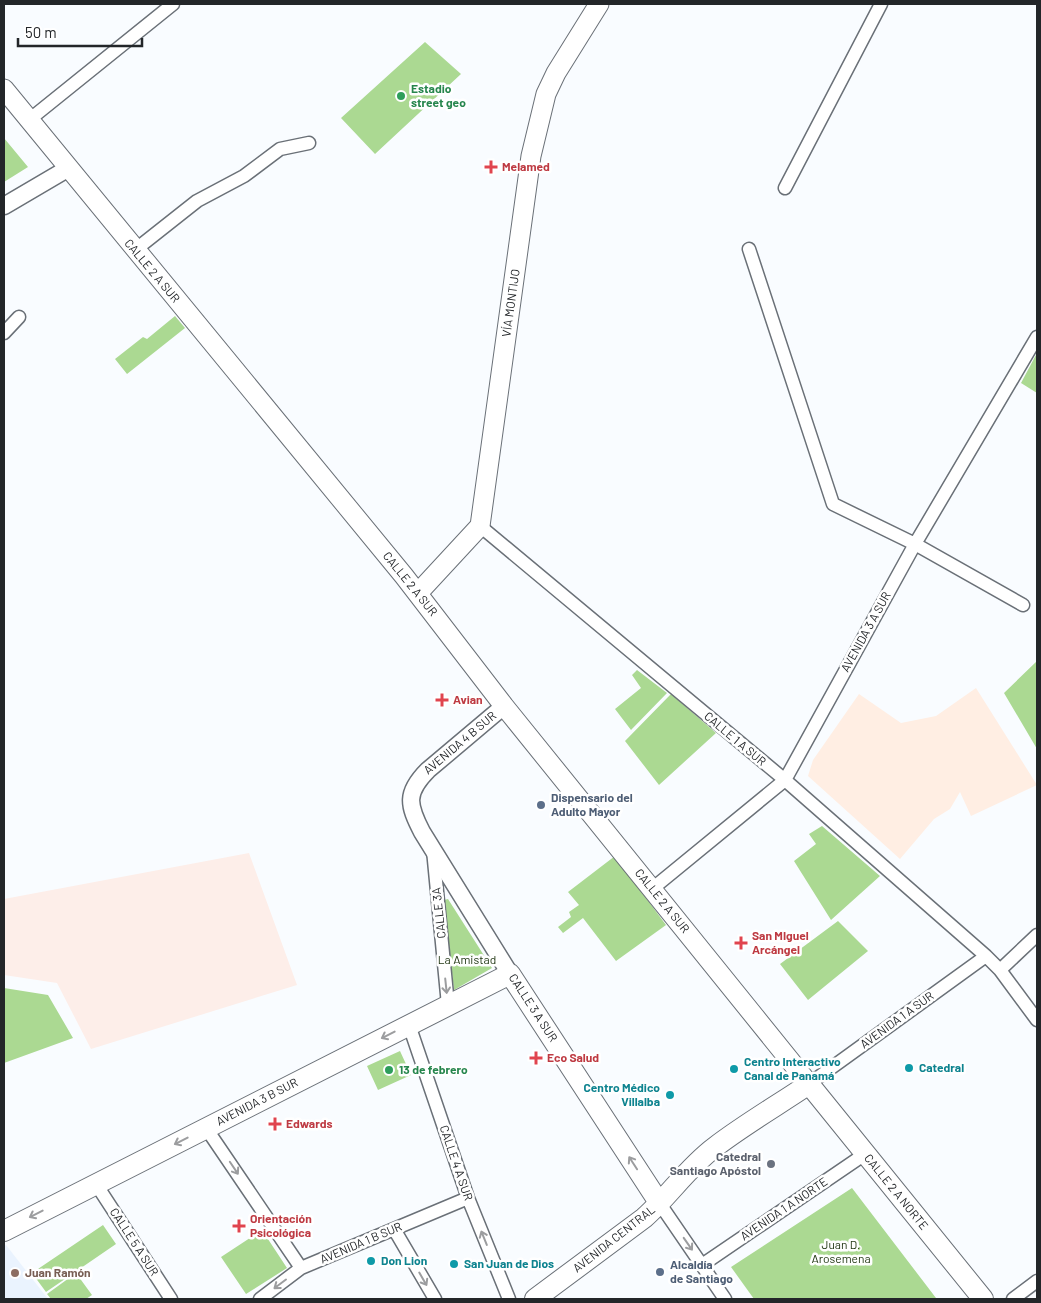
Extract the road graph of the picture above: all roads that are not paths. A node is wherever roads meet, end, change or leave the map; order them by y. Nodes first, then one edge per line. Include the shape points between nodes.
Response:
1 (172, 4) edge
2 (599, 4) edge
3 (881, 4) edge
4 (4, 90) edge
5 (29, 120) junction
6 (309, 143) dead end
7 (68, 168) junction
8 (785, 188) dead end
9 (4, 206) edge
10 (748, 248) dead end
11 (135, 250) junction
12 (19, 317) dead end
13 (4, 333) edge
14 (1036, 340) edge
15 (480, 526) junction
16 (914, 544) junction
17 (418, 593) junction
18 (1023, 605) dead end
19 (504, 706) junction
20 (785, 780) junction
21 (416, 781) joint
22 (433, 850) junction
23 (652, 889) junction
24 (1037, 935) edge
25 (986, 956) junction
26 (1000, 970) junction
27 (510, 974) junction
28 (448, 1005) junction
29 (1037, 1020) edge
30 (409, 1025) junction
31 (809, 1084) junction
32 (206, 1128) junction
33 (865, 1154) junction
34 (96, 1184) junction
35 (468, 1198) junction
36 (653, 1204) junction
37 (394, 1229) junction
38 (4, 1231) edge
39 (702, 1265) junction
40 (301, 1268) junction
41 (1037, 1281) edge
42 (978, 1297) edge
43 (171, 1299) edge
44 (260, 1299) edge
45 (435, 1299) edge
46 (508, 1299) edge
47 (535, 1299) edge
48 (725, 1299) edge
49 (1013, 1299) edge

1 - 5 street
2 - 15 main road, VÍA MONTIJO via 556,73 538,120
3 - 8 street
4 - 5 main road, CALLE 2 A SUR
5 - 7 main road, CALLE 2 A SUR
6 - 11 street via 280,149 244,176 197,201
7 - 9 street
7 - 11 main road, CALLE 2 A SUR
10 - 16 street via 833,504
11 - 17 main road, CALLE 2 A SUR
12 - 13 street
14 - 16 street, AVENIDA 3 A SUR
15 - 17 main road
15 - 20 street, CALLE 1 A SUR
16 - 18 street
16 - 20 street, AVENIDA 3 A SUR
17 - 19 main road, CALLE 2 A SUR
19 - 21 street, AVENIDA 4 B SUR
19 - 23 main road, CALLE 2 A SUR
20 - 23 street, AVENIDA 3 A SUR
20 - 25 street, CALLE 1 A SUR
21 - 22 street, CALLE 3 A SUR via 410,800 412,811
22 - 27 street, CALLE 3 A SUR
22 -> 28 street, CALLE 3A
23 - 31 main road, CALLE 2 A SUR
24 - 26 street
25 - 26 street, CALLE 1 A SUR
25 - 31 street, AVENIDA 1 A SUR
26 - 29 street, CALLE 1 A SUR
27 - 28 main road, AVENIDA 3 B SUR
36 -> 27 main road, CALLE 3 A SUR
28 - 30 main road, AVENIDA 3 B SUR
30 -> 32 main road, AVENIDA 3 B SUR
30 - 35 street, CALLE 4 A SUR
31 - 33 main road, CALLE 2 A NORTE
31 - 36 main road, AVENIDA CENTRAL via 715,1147
32 -> 34 main road, AVENIDA 3 B SUR
32 -> 40 street
33 - 39 street, AVENIDA 1 A NORTE
33 - 42 main road, CALLE 2 A NORTE
34 -> 38 main road, AVENIDA 3 B SUR
34 - 43 street, CALLE 5 A SUR
35 - 37 street, AVENIDA 1 B SUR
46 -> 35 street, CALLE 4 A SUR
36 -> 39 street
36 - 47 main road, AVENIDA CENTRAL
37 - 40 street, AVENIDA 1 B SUR
37 -> 45 street
39 - 48 street
40 -> 44 street, AVENIDA 1 B SUR
41 - 49 street

